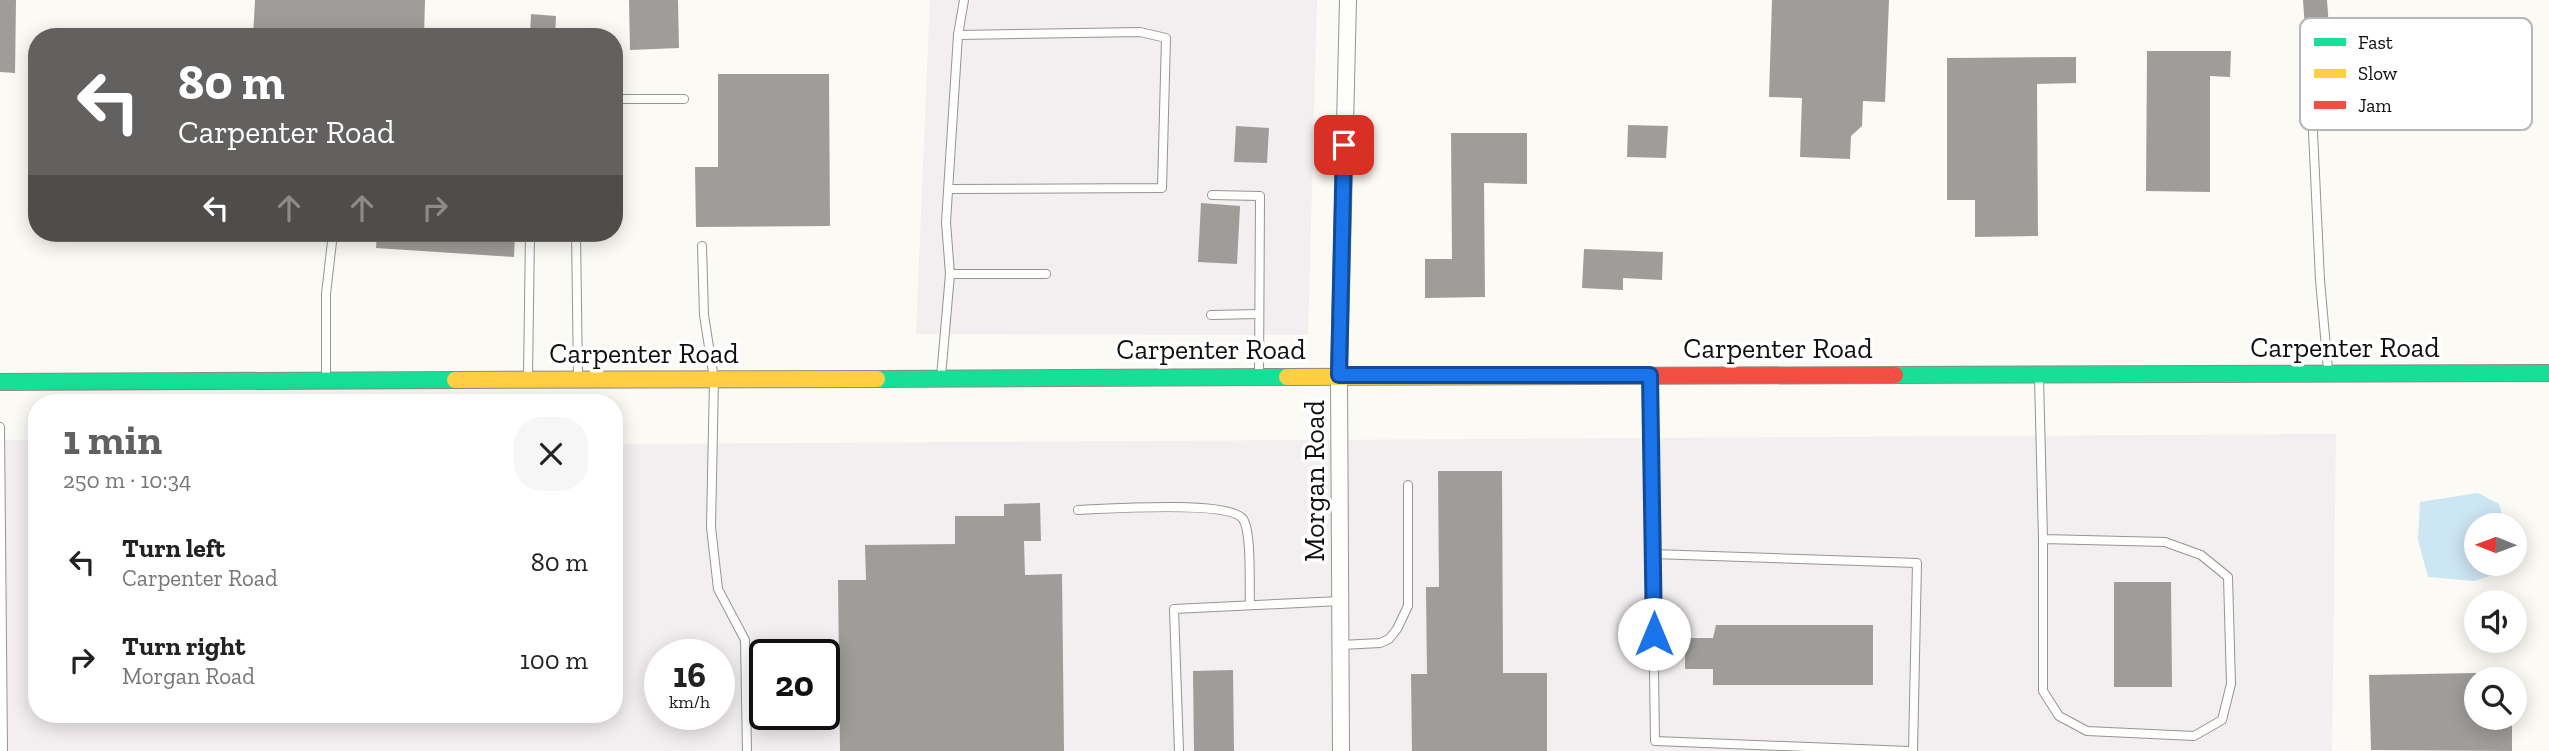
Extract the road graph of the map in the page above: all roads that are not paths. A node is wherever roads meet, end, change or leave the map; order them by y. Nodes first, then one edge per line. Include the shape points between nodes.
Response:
1 (964, 0) edge
2 (1348, 0) edge
3 (958, 35) junction
4 (684, 99) dead end
5 (623, 100) edge
6 (2313, 130) edge
7 (951, 189) junction
8 (1212, 195) dead end
9 (332, 242) edge
10 (530, 242) edge
11 (576, 242) edge
12 (702, 246) dead end
13 (950, 274) junction
14 (1046, 274) dead end
15 (1259, 314) junction
16 (1211, 315) dead end
17 (2328, 373) junction
18 (2549, 373) edge
19 (2039, 374) junction
20 (1339, 375) junction
21 (1650, 375) junction
22 (1259, 376) junction
23 (941, 377) junction
24 (713, 379) junction
25 (528, 380) junction
26 (578, 380) junction
27 (326, 381) junction
28 (0, 382) edge
29 (0, 427) edge
30 (1408, 485) dead end
31 (1078, 510) dead end
32 (2043, 538) junction
33 (1653, 554) junction
34 (1341, 601) junction
35 (1250, 605) junction
36 (1341, 645) junction
37 (3, 751) edge
38 (747, 751) edge
39 (1180, 751) edge
40 (1341, 751) edge
41 (1911, 751) edge

1 - 3 lane
2 - 20 street, Morgan Road
3 - 7 lane
3 - 7 lane via 1140,32 1166,38 1162,188
4 - 5 lane
6 - 17 lane
7 - 13 lane via 947,222
8 - 15 lane via 1260,196
9 - 27 lane via 326,294
10 - 25 lane
11 - 26 lane
12 - 24 lane via 704,315
13 - 14 lane
13 - 23 lane
15 - 16 lane
15 - 22 lane
17 - 18 main road, Carpenter Road
17 - 19 main road, Carpenter Road
19 - 21 main road, Carpenter Road
19 - 32 lane
20 - 21 main road, Carpenter Road
20 - 22 main road, Carpenter Road
20 - 34 street, Morgan Road
21 - 33 lane
22 - 23 main road, Carpenter Road
23 - 24 main road, Carpenter Road
24 - 26 main road, Carpenter Road
24 - 38 lane via 711,527 718,590 745,640
25 - 26 main road, Carpenter Road
25 - 27 main road, Carpenter Road
27 - 28 main road, Carpenter Road
29 - 37 lane
30 - 36 lane via 1408,606 1389,639
31 - 35 lane via 1213,508 1237,514 1244,520 1247,539
32 - 32 lane via 2043,691 2059,716 2087,730 2194,736 2222,720 2231,684 2228,577 2201,555 2165,542
33 - 41 lane via 1655,741
33 - 41 lane via 1917,563
34 - 35 lane
34 - 36 street, Morgan Road
35 - 39 lane via 1174,609
36 - 40 street, Morgan Road

